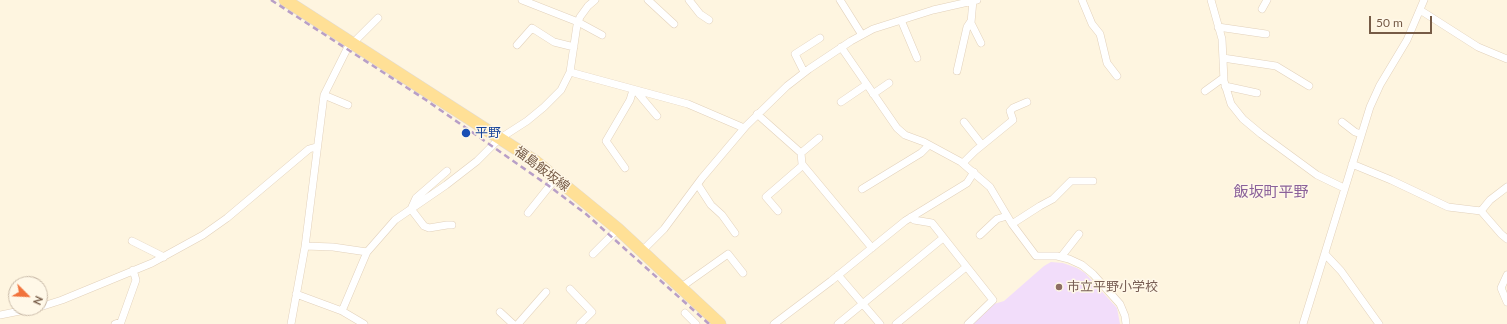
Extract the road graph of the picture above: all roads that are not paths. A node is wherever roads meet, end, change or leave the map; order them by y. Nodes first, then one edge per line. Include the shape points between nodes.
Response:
1 (522, 0) edge
2 (595, 0) edge
3 (648, 0) edge
4 (689, 0) edge
5 (840, 0) edge
6 (974, 0) edge
7 (1082, 0) edge
8 (1211, 0) edge
9 (1266, 0) edge
10 (1424, 0) edge
11 (291, 2) edge
12 (1262, 9) dead end
13 (1420, 10) junction
14 (378, 18) dead end
15 (709, 20) dead end
16 (902, 20) junction
17 (971, 21) junction
18 (578, 22) junction
19 (674, 24) dead end
20 (1218, 27) junction
21 (602, 34) dead end
22 (1266, 34) dead end
23 (862, 35) junction
24 (820, 38) dead end
25 (352, 43) junction
26 (981, 43) dead end
27 (518, 46) dead end
28 (574, 47) junction
29 (841, 47) junction
30 (918, 58) dead end
31 (1223, 58) junction
32 (1507, 59) edge
33 (957, 71) dead end
34 (570, 72) junction
35 (804, 72) junction
36 (1116, 76) dead end
37 (1223, 78) junction
38 (889, 83) dead end
39 (866, 85) junction
40 (1225, 86) junction
41 (1310, 86) dead end
42 (635, 90) junction
43 (1205, 91) dead end
44 (1257, 93) dead end
45 (873, 94) junction
46 (324, 95) junction
47 (841, 102) dead end
48 (1027, 102) dead end
49 (348, 105) dead end
50 (757, 114) junction
51 (657, 116) dead end
52 (964, 122) dead end
53 (1342, 122) dead end
54 (744, 128) junction
55 (1362, 134) junction
56 (819, 138) dead end
57 (499, 139) junction
58 (929, 145) junction
59 (982, 145) junction
60 (316, 147) junction
61 (801, 153) junction
62 (963, 163) junction
63 (1352, 164) junction
64 (803, 165) junction
65 (625, 168) dead end
66 (447, 171) dead end
67 (974, 172) junction
68 (556, 178) junction
69 (1093, 181) dead end
70 (698, 185) junction
71 (1507, 187) edge
72 (1344, 188) junction
73 (862, 189) dead end
74 (411, 210) junction
75 (778, 210) dead end
76 (1481, 211) junction
77 (528, 213) dead end
78 (1007, 216) junction
79 (911, 218) junction
80 (1012, 224) junction
81 (452, 225) dead end
82 (618, 229) junction
83 (735, 233) dead end
84 (1079, 234) dead end
85 (980, 235) dead end
86 (943, 238) junction
87 (1507, 239) edge
88 (132, 241) dead end
89 (305, 246) junction
90 (872, 248) junction
91 (642, 251) junction
92 (367, 252) junction
93 (593, 254) dead end
94 (1325, 254) junction
95 (164, 256) junction
96 (1061, 257) junction
97 (966, 267) junction
98 (133, 270) junction
99 (743, 273) dead end
100 (838, 275) junction
101 (1507, 275) edge
102 (680, 288) junction
103 (570, 289) dead end
104 (546, 292) dead end
105 (296, 294) junction
106 (1507, 302) edge
107 (48, 304) edge
108 (863, 304) junction
109 (342, 311) junction
110 (500, 312) dead end
111 (685, 313) dead end
112 (585, 322) edge
113 (115, 324) edge
114 (291, 324) edge
115 (364, 324) edge
116 (513, 324) edge
117 (518, 324) edge
118 (696, 324) edge
119 (720, 324) edge
120 (774, 324) edge
121 (838, 324) edge
122 (880, 324) edge
123 (896, 324) edge
124 (968, 324) edge
125 (1126, 324) edge
126 (1303, 324) edge
127 (1379, 324) edge

1 - 18 street
2 - 18 street
3 - 19 street
4 - 15 street via 700,14
5 - 23 street
6 - 16 street
6 - 17 street
7 - 36 street via 1092,24 1100,34 1107,62
8 - 20 street
9 - 12 street
10 - 13 street
11 - 25 main road, 福島飯坂線
13 - 32 street via 1478,47
13 - 55 street via 1407,40 1370,106
14 - 25 street
16 - 23 street
16 - 30 street
17 - 26 street
17 - 33 street via 967,27
18 - 21 street
18 - 28 street
20 - 22 street
20 - 31 street via 1222,39
23 - 29 street
24 - 35 street via 794,54
25 - 46 street via 346,49
25 - 57 main road, 福島飯坂線
27 - 28 street via 532,28 554,42
28 - 34 street
29 - 35 street
29 - 39 street
31 - 37 street
31 - 41 street via 1276,66
34 - 42 street
34 - 57 street via 557,95 527,121
35 - 50 street
37 - 40 street
37 - 43 street
38 - 45 street
39 - 45 street
39 - 47 street
40 - 44 street
40 - 72 street via 1231,104 1243,119 1317,175
42 - 51 street
42 - 54 street via 688,104
42 - 65 street via 606,141
45 - 58 street via 897,128 905,135
46 - 49 street
46 - 60 street
48 - 59 street via 1013,108 1010,111 1013,120
50 - 54 street
50 - 61 street
52 - 59 street
53 - 55 street
54 - 70 street
55 - 63 street
56 - 61 street
57 - 68 main road, 福島飯坂線 via 515,147
57 - 74 street via 478,160
58 - 62 street
58 - 73 street via 921,153
59 - 62 street
60 - 89 street
60 - 95 street via 309,149 217,225
61 - 64 street
62 - 67 street
63 - 72 street
63 - 76 street via 1448,207
64 - 75 street via 766,197
64 - 90 street
66 - 74 street via 416,198
67 - 78 street via 990,187
67 - 79 street via 967,183
68 - 77 street
68 - 82 main road, 福島飯坂線
69 - 80 street via 1071,181 1053,199
70 - 83 street
70 - 91 street via 664,229
71 - 76 street
72 - 94 street
74 - 81 street via 424,226 429,228
74 - 92 street via 395,220
76 - 87 street
78 - 80 street
78 - 85 street via 997,219
79 - 86 street via 932,223
79 - 90 street
80 - 96 street via 1036,256
82 - 91 main road, 福島飯坂線
82 - 93 street
84 - 96 street
86 - 97 street
86 - 108 street
88 - 95 street
89 - 92 street
89 - 105 street
90 - 100 street
91 - 102 main road, 福島飯坂線
92 - 109 street
94 - 126 street
94 - 127 street via 1341,270
95 - 98 street
96 - 125 street via 1082,265 1093,274 1120,304
97 - 123 street
97 - 124 street via 993,300
98 - 107 street
98 - 113 street via 136,280 120,322
99 - 102 street via 728,254
100 - 108 street
100 - 120 street
101 - 106 street via 1501,288
102 - 119 main road, 福島飯坂線
103 - 112 street via 592,312
104 - 117 street
105 - 109 street
105 - 114 street
108 - 121 street
108 - 122 street
109 - 115 street
110 - 116 street
111 - 118 street

